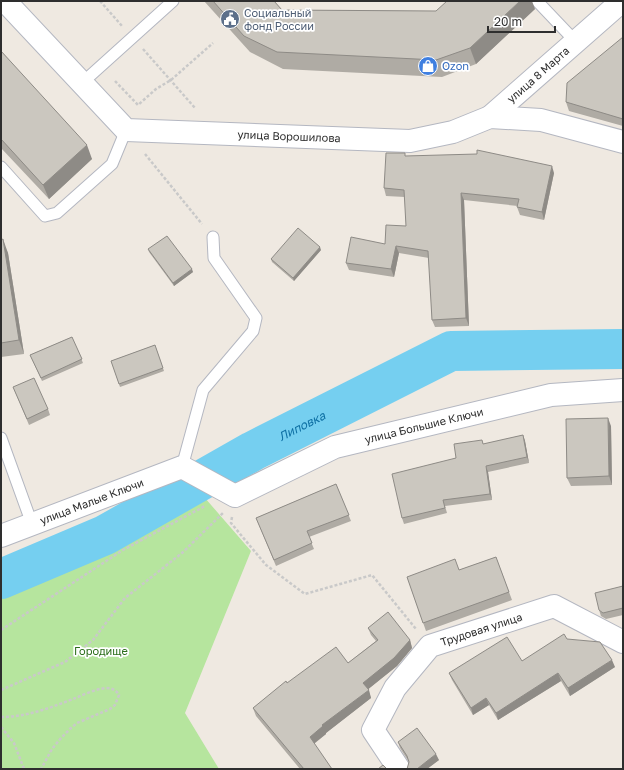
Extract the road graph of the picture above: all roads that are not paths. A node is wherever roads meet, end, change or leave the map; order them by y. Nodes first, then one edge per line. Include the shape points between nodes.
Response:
1 (5, 1) edge
2 (173, 1) edge
3 (537, 1) edge
4 (622, 1) edge
5 (576, 42) junction
6 (82, 83) junction
7 (490, 117) junction
8 (126, 130) junction
9 (623, 142) edge
10 (1, 167) edge
11 (213, 237) road end
12 (623, 390) edge
13 (1, 438) edge
14 (182, 466) junction
15 (32, 524) junction
16 (1, 536) edge
17 (623, 642) edge
18 (399, 769) edge

1 - 6 street
2 - 6 lane
3 - 5 lane
4 - 5 street, улица 8 Марта
5 - 7 street, улица 8 Марта
6 - 8 street
7 - 8 street, улица Ворошилова via 453,132 410,141
7 - 9 street, улица Ворошилова via 541,120
8 - 10 lane via 112,164 57,213 45,216
11 - 14 lane via 214,258 256,318 253,331 203,390
12 - 14 street, улица Большие Ключи via 551,395 335,447 230,504
13 - 15 lane
14 - 15 street, улица Малые Ключи
15 - 16 street, улица Малые Ключи
17 - 18 street, Трудовая улица via 554,606 430,646 395,688 373,730

